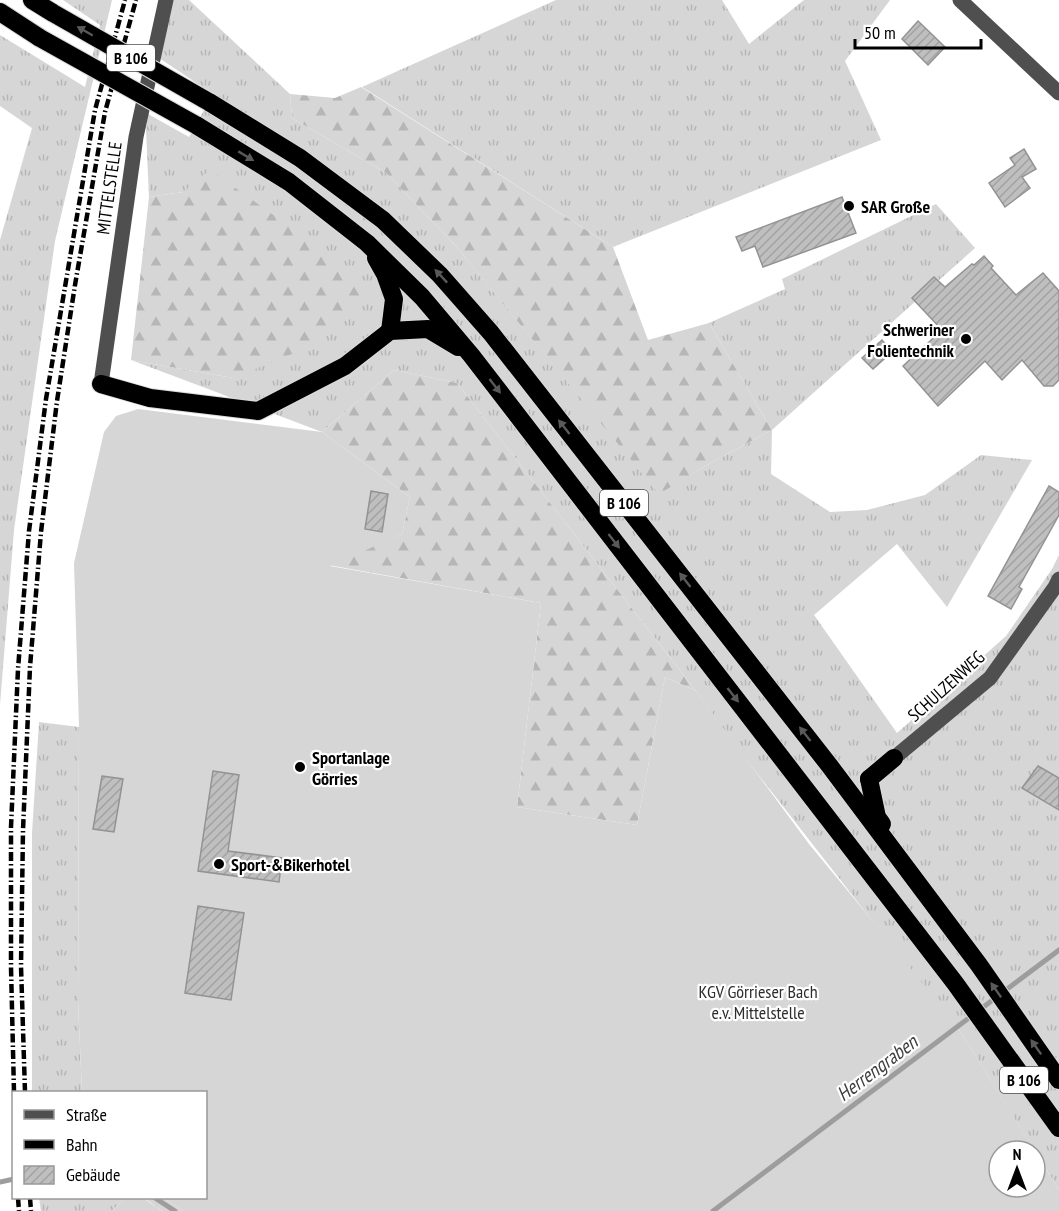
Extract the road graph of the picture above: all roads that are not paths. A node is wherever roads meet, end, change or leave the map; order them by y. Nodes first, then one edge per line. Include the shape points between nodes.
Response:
1 (32, 0) edge
2 (166, 0) edge
3 (960, 0) edge
4 (0, 12) edge
5 (1059, 93) edge
6 (367, 243) junction
7 (390, 330) junction
8 (471, 355) junction
9 (101, 384) joint
10 (1059, 579) edge
11 (894, 758) joint
12 (829, 765) junction
13 (868, 779) junction
14 (944, 918) junction
15 (1059, 1080) edge
16 (1059, 1128) edge

12 -> 1 highway, B 106, bridge via 491,333 440,275 383,220 300,158
2 - 9 street, MITTELSTELLE via 136,137
3 - 5 street
4 -> 6 highway, B 106, bridge via 289,182
6 - 7 highway via 394,299
6 - 8 highway, B 106 via 422,297
7 - 8 highway via 428,329
7 - 9 highway via 345,366 258,411 150,398
8 -> 16 highway, B 106 via 955,983
10 - 11 street, SCHULZENWEG via 990,678
11 - 13 highway
12 - 13 highway
12 - 14 highway, B 106
13 - 14 highway via 877,817
15 -> 14 highway, B 106

